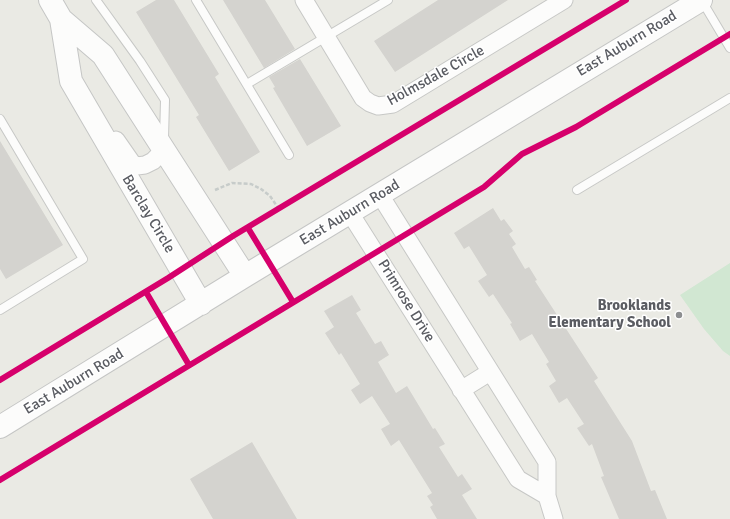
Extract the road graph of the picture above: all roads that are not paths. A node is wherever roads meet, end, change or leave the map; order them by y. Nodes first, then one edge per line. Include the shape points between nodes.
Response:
1 (50, 0) edge
2 (96, 0) edge
3 (196, 0) edge
4 (304, 0) edge
5 (388, 0) edge
6 (564, 0) edge
7 (696, 1) edge
8 (61, 19) junction
9 (326, 37) junction
10 (730, 48) edge
11 (247, 84) junction
12 (730, 98) edge
13 (0, 119) edge
14 (95, 124) junction
15 (164, 150) junction
16 (289, 155) dead end
17 (577, 190) dead end
18 (380, 195) junction
19 (350, 213) junction
20 (245, 276) junction
21 (201, 304) junction
22 (0, 310) edge
23 (490, 372) junction
24 (461, 390) junction
25 (0, 426) edge
26 (547, 496) junction
27 (554, 519) edge

1 - 8 main road, Barclay Circle
2 - 15 lane via 165,100
3 - 11 lane
4 - 9 street, Holmsdale Circle
5 - 9 lane
6 - 9 street, Holmsdale Circle via 385,106 378,106 363,98
7 - 10 lane
7 - 18 main road, East Auburn Road
8 - 14 main road, Barclay Circle via 71,81
8 - 15 main road, Barclay Circle via 103,55
9 - 11 lane
11 - 16 lane
12 - 17 lane
13 - 22 lane via 83,260
14 - 15 street, Barclay Circle via 118,142 132,163 137,166 153,161
14 - 21 main road, Barclay Circle
15 - 20 main road, Barclay Circle
18 - 19 main road, East Auburn Road
18 - 23 street
19 - 20 main road, East Auburn Road
19 - 24 street, Primrose Drive
20 - 21 main road, East Auburn Road
21 - 25 main road, East Auburn Road
23 - 24 street
23 - 26 street via 547,462
24 - 26 street, Primrose Drive via 518,479
26 - 27 street

